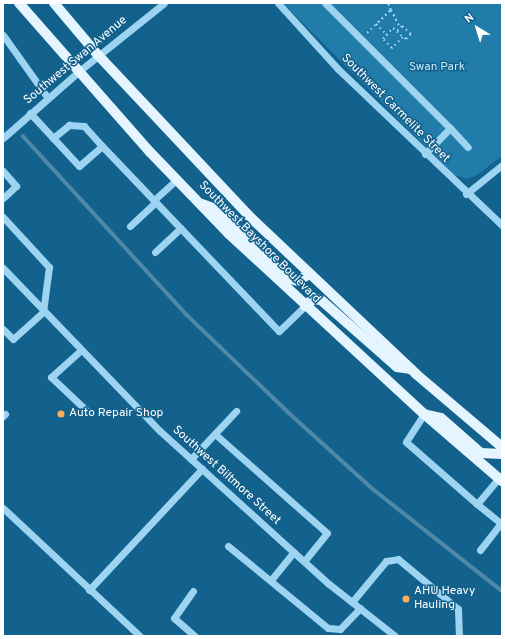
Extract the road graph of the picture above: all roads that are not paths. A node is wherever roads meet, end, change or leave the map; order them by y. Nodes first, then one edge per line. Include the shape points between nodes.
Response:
1 (19, 3) edge
2 (54, 3) edge
3 (164, 3) edge
4 (278, 3) edge
5 (325, 3) edge
6 (3, 35) edge
7 (98, 56) junction
8 (78, 72) junction
9 (48, 98) junction
10 (30, 113) junction
11 (450, 128) junction
12 (3, 138) edge
13 (53, 138) junction
14 (102, 146) junction
15 (468, 147) dead end
16 (425, 154) junction
17 (502, 165) edge
18 (3, 171) edge
19 (177, 179) junction
20 (466, 194) junction
21 (3, 198) edge
22 (155, 201) junction
23 (200, 204) junction
24 (3, 217) edge
25 (502, 225) edge
26 (130, 226) dead end
27 (181, 228) junction
28 (155, 252) dead end
29 (3, 268) edge
30 (309, 274) junction
31 (305, 306) junction
32 (43, 312) junction
33 (3, 329) edge
34 (80, 351) junction
35 (411, 369) junction
36 (87, 411) dead end
37 (236, 411) dead end
38 (424, 414) junction
39 (215, 434) junction
40 (502, 447) edge
41 (502, 454) edge
42 (191, 459) junction
43 (202, 469) junction
44 (501, 479) edge
45 (477, 504) junction
46 (3, 508) edge
47 (502, 523) edge
48 (228, 546) dead end
49 (480, 550) dead end
50 (294, 552) junction
51 (304, 561) junction
52 (271, 580) junction
53 (88, 590) junction
54 (193, 591) dead end
55 (352, 602) junction
56 (360, 608) junction
57 (140, 636) edge
58 (195, 636) edge
59 (395, 636) edge
60 (459, 636) edge

1 - 8 main road, Southwest Bayshore Boulevard
2 - 7 main road, Southwest Bayshore Boulevard
3 - 7 street, Southwest Swan Avenue
4 - 16 street, Southwest Carmelite Street via 338,69
5 - 11 street
6 - 9 street
7 - 8 street, Southwest Swan Avenue
7 - 30 main road, Southwest Bayshore Boulevard
8 - 9 street, Southwest Swan Avenue
8 - 19 main road, Southwest Bayshore Boulevard
9 - 10 street, Southwest Swan Avenue
10 - 12 street, Southwest Swan Avenue
10 - 13 street
11 - 15 street
11 - 16 street
13 - 14 street via 69,125 84,126
13 - 14 street via 79,166
14 - 22 street
16 - 20 street, Southwest Carmelite Street
17 - 20 street
18 - 21 street via 16,186
19 - 22 street
19 - 23 main road, Southwest Bayshore Boulevard
20 - 25 street, Southwest Carmelite Street
22 - 26 street
22 - 27 street
23 - 30 main road via 216,209 287,278 298,281
23 - 31 main road, Southwest Bayshore Boulevard
24 - 32 street via 49,266
27 - 28 street
27 - 31 street via 279,331
29 - 32 street, Southwest Biltmore Street
30 - 35 main road, Southwest Bayshore Boulevard
31 - 35 main road via 313,299 321,300 397,367
31 - 38 main road, Southwest Bayshore Boulevard
32 - 33 street via 13,339
32 - 34 street, Southwest Biltmore Street
34 - 36 street via 51,377
34 - 42 street, Southwest Biltmore Street
35 - 40 main road, Southwest Bayshore Boulevard
37 - 39 street
38 - 41 main road via 441,418 481,453
38 - 44 main road, Southwest Bayshore Boulevard
38 - 45 street via 406,442
39 - 42 street
39 - 51 street via 327,533
42 - 43 street, Southwest Biltmore Street
43 - 50 street, Southwest Biltmore Street
43 - 53 street
44 - 45 street
45 - 47 street
46 - 53 street
47 - 49 street
48 - 52 street
50 - 51 street, Southwest Biltmore Street
50 - 52 street
51 - 55 street, Southwest Biltmore Street
52 - 56 street via 332,631 340,629
53 - 57 street
54 - 58 street via 174,618
55 - 56 street, Southwest Biltmore Street
55 - 60 street via 386,561 398,559 458,609
56 - 59 street, Southwest Biltmore Street

